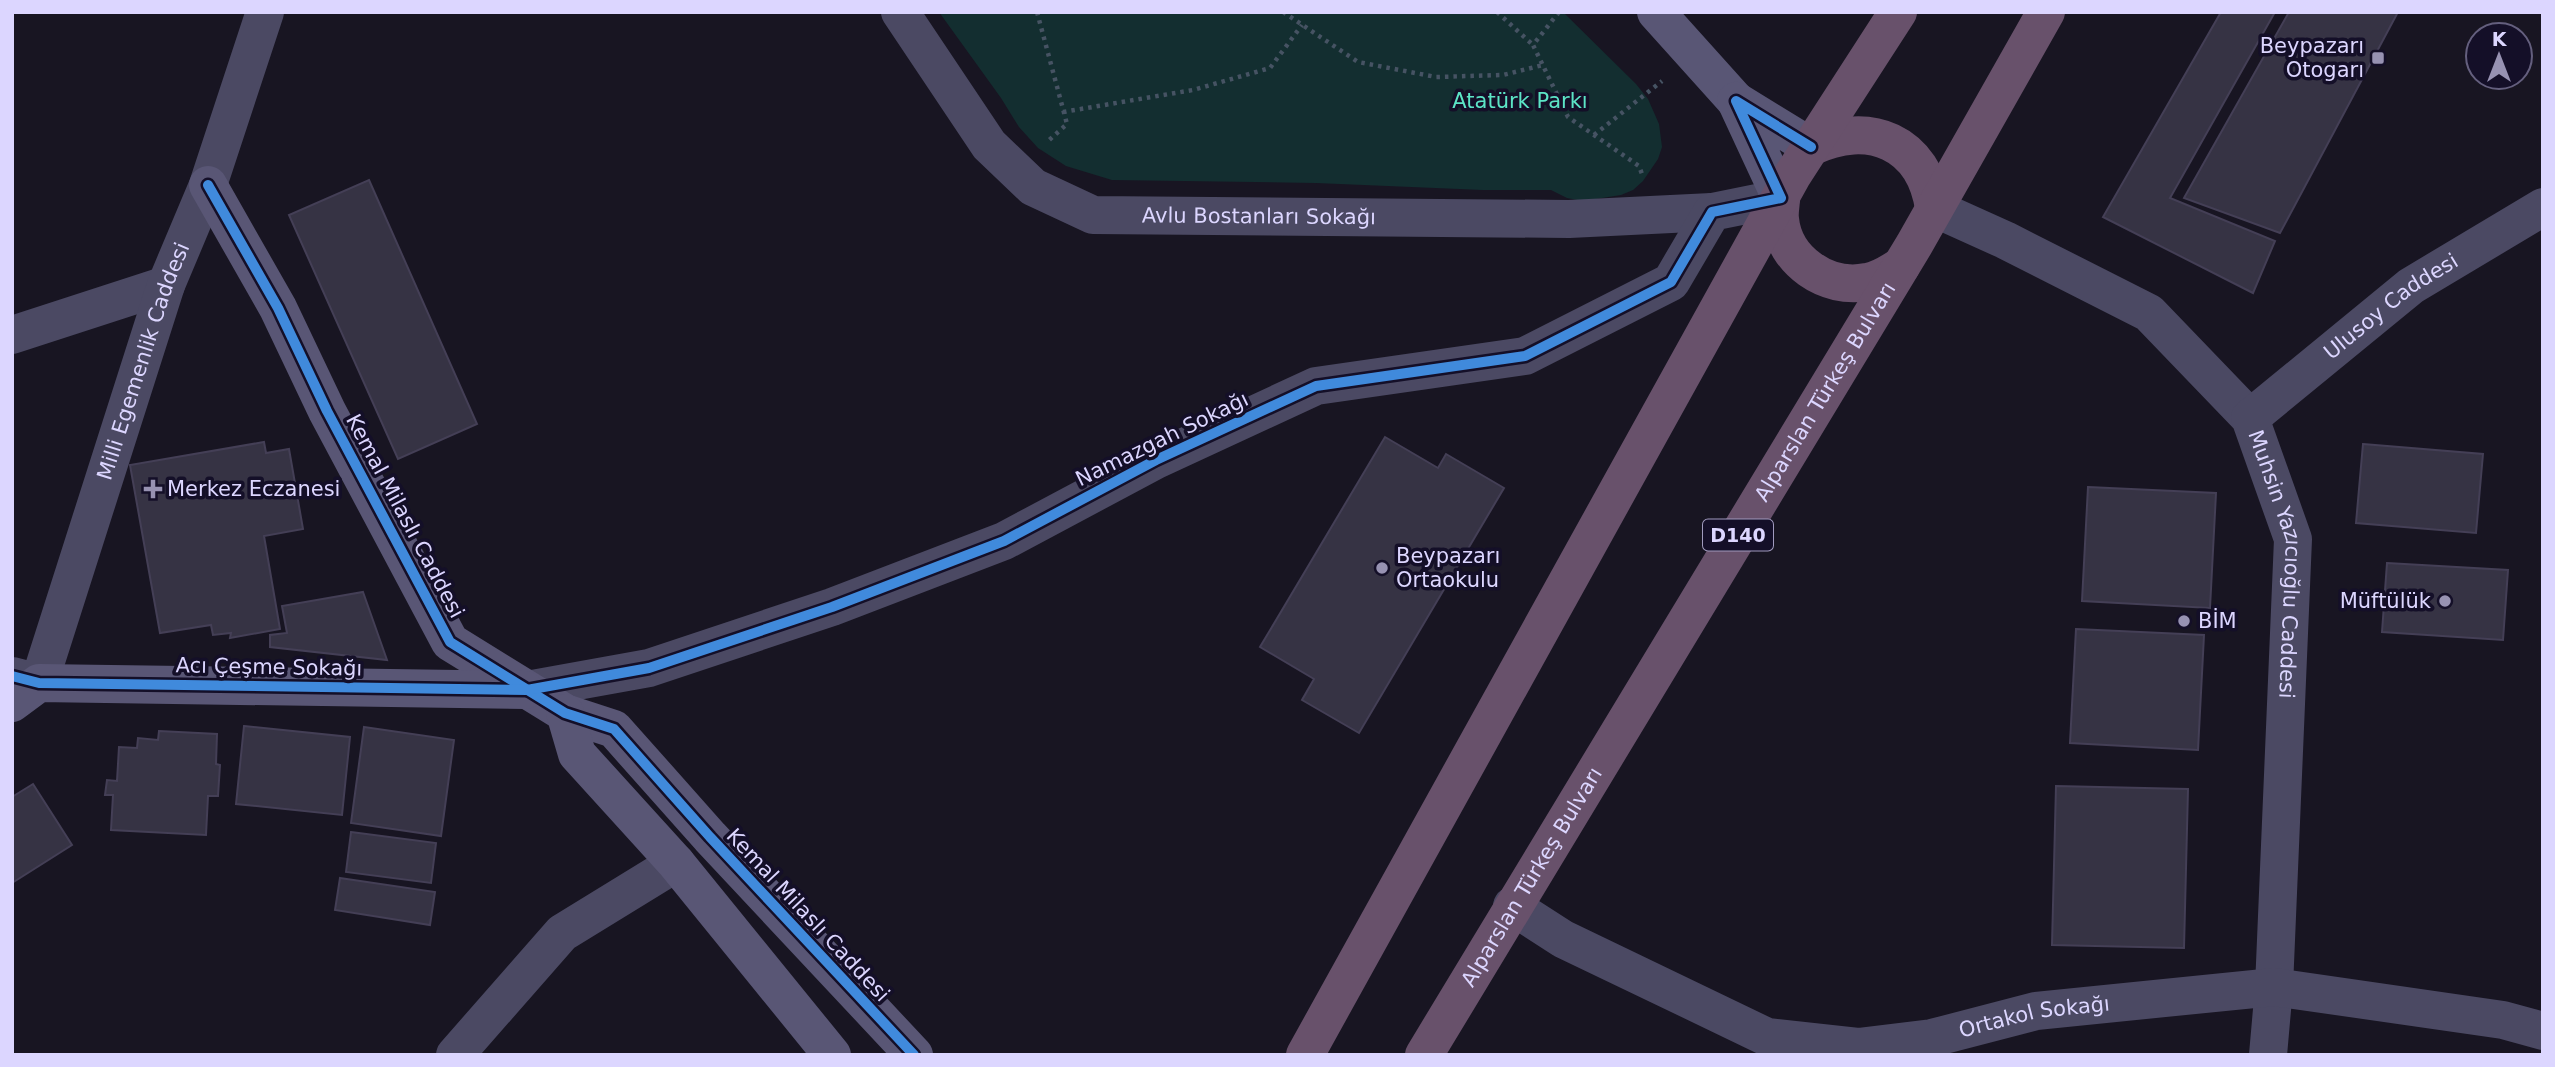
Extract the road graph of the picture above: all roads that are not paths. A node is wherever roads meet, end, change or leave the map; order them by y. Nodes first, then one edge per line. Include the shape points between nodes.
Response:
1 (265, 12) edge
2 (900, 12) edge
3 (1656, 12) edge
4 (1898, 12) edge
5 (2046, 12) edge
6 (1736, 101) junction
7 (1811, 147) junction
8 (208, 185) junction
9 (1781, 198) junction
10 (2543, 207) edge
11 (1934, 208) junction
12 (1712, 212) junction
13 (1901, 266) junction
14 (166, 285) junction
15 (12, 335) edge
16 (2250, 418) junction
17 (21, 687) edge
18 (527, 690) junction
19 (565, 713) junction
20 (676, 863) junction
21 (1512, 906) junction
22 (2274, 987) junction
23 (2543, 1031) edge
24 (1887, 1049) edge
25 (455, 1055) edge
26 (832, 1055) edge
27 (914, 1055) edge
28 (1306, 1055) edge
29 (1423, 1055) edge
30 (2268, 1055) edge

1 - 8 street, Milli Egemenlik Caddesi
2 - 12 street, Avlu Bostanları Sokağı via 989,145 1033,187 1093,215 1569,219
3 - 6 street
4 - 7 highway
5 - 11 highway, Alparslan Türkeş Bulvarı / D140
6 - 7 street
6 - 9 street
7 - 9 highway
7 - 11 highway via 1848,134 1887,141 1920,168
8 - 14 street, Milli Egemenlik Caddesi
8 - 18 street, Kemal Milaslı Caddesi via 278,308 327,411 450,642
9 - 12 street
9 - 13 highway via 1786,240 1812,272 1848,284 1885,276
9 - 28 highway
10 - 16 street, Ulusoy Caddesi via 2411,286
11 - 13 highway, Alparslan Türkeş Bulvarı / D140
11 - 16 street, Muhsin Yazıcıoğlu Caddesi via 2149,313
12 - 18 street, Namazgah Sokağı via 1671,282 1525,356 1316,386 1156,460 979,551 832,607 649,667
13 - 21 highway, Alparslan Türkeş Bulvarı / D140
14 - 15 street
14 - 17 street, Milli Egemenlik Caddesi
16 - 22 street, Muhsin Yazıcıoğlu Caddesi via 2293,539
17 - 18 street, Acı Çeşme Sokağı
18 - 19 street, Kemal Milaslı Caddesi
19 - 20 street via 577,754
19 - 27 street, Kemal Milaslı Caddesi via 614,729
20 - 25 street via 562,933
20 - 26 street
21 - 24 street, Ortakol Sokağı via 1563,939 1767,1037
21 - 29 highway, Alparslan Türkeş Bulvarı / D140
22 - 23 street, Ortakol Sokağı via 2503,1020
22 - 24 street, Ortakol Sokağı via 2036,1011
22 - 30 street, Muhsin Yazıcıoğlu Caddesi

